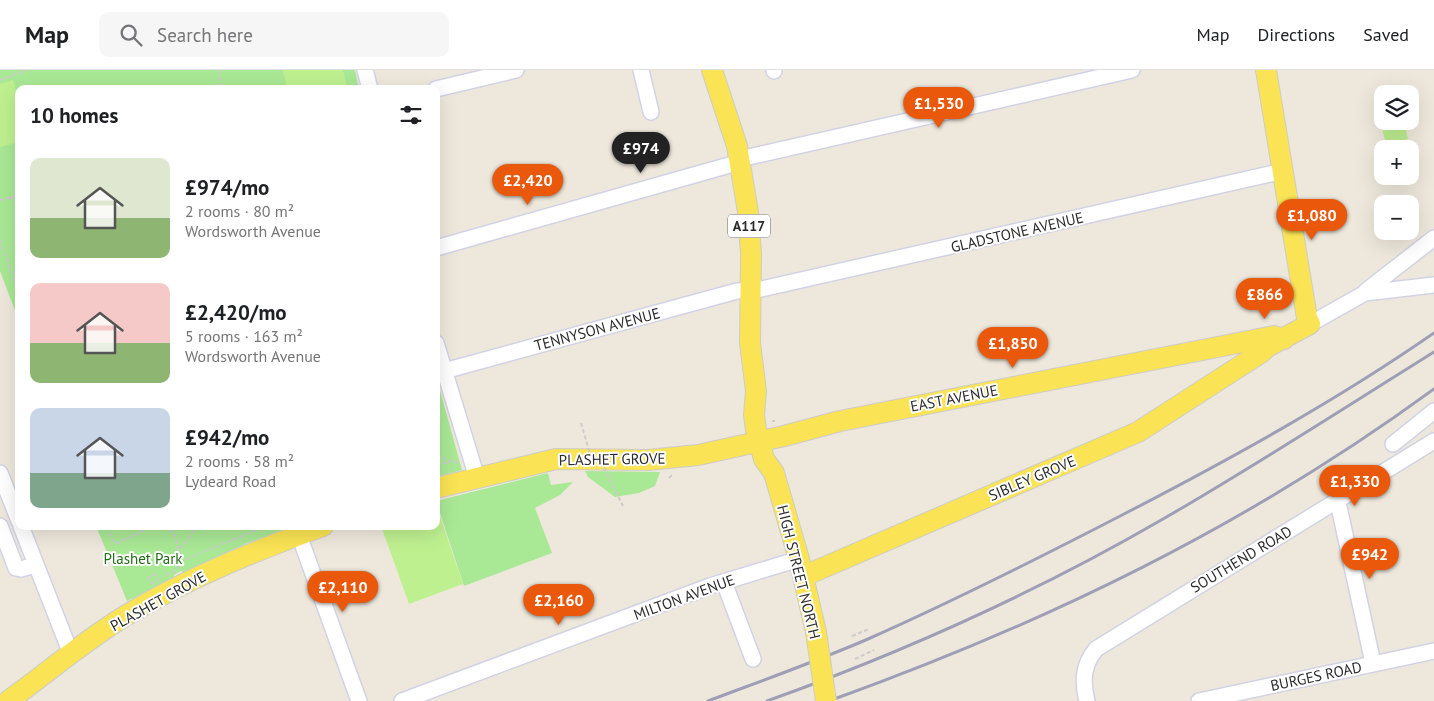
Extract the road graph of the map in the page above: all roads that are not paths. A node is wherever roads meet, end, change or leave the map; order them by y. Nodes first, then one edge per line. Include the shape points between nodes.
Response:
1 (365, 70) edge
2 (516, 70) edge
3 (641, 70) edge
4 (712, 70) edge
5 (1132, 70) edge
6 (1266, 70) edge
7 (369, 85) edge
8 (440, 88) edge
9 (651, 112) dead end
10 (740, 160) junction
11 (1282, 171) junction
12 (1434, 238) edge
13 (440, 247) edge
14 (1434, 285) edge
15 (750, 290) junction
16 (1365, 292) junction
17 (1310, 324) junction
18 (1247, 351) junction
19 (440, 357) edge
20 (444, 371) junction
21 (1432, 418) edge
22 (769, 430) junction
23 (1434, 441) edge
24 (1393, 444) dead end
25 (474, 470) junction
26 (0, 473) edge
27 (440, 486) edge
28 (1336, 502) junction
29 (6, 506) edge
30 (15, 516) edge
31 (0, 526) edge
32 (23, 530) edge
33 (312, 530) edge
34 (299, 535) junction
35 (36, 564) junction
36 (802, 568) junction
37 (724, 582) junction
38 (1434, 650) edge
39 (70, 654) junction
40 (753, 659) dead end
41 (1373, 664) junction
42 (8, 701) edge
43 (359, 701) edge
44 (402, 701) edge
45 (826, 701) edge
46 (1086, 701) edge
47 (1199, 701) edge

1 - 7 street
2 - 8 street
3 - 9 street
4 - 10 main road, HIGH STREET NORTH / A117
5 - 10 street
6 - 11 main road
10 - 13 street
10 - 15 main road, HIGH STREET NORTH / A117 via 748,212
11 - 15 street, GLADSTONE AVENUE
11 - 17 main road
12 - 16 street
14 - 16 street
15 - 20 street, TENNYSON AVENUE via 730,292
15 - 22 main road, HIGH STREET NORTH / A117 via 750,343 756,392 754,415
16 - 17 street
17 - 18 main road, EAST AVENUE via 1284,339 1274,336
18 - 22 main road, EAST AVENUE
18 - 36 main road, SIBLEY GROVE via 1138,432
19 - 20 street
20 - 25 street
21 - 24 street
22 - 25 main road, PLASHET GROVE via 671,459 556,459
22 - 36 main road, HIGH STREET NORTH / A117 via 766,464 774,473
23 - 28 street, SOUTHEND ROAD
25 - 27 main road, PLASHET GROVE
26 - 29 street
28 - 41 street
28 - 46 street, SOUTHEND ROAD via 1096,648 1088,659 1083,676
29 - 30 street
31 - 35 street via 16,568
32 - 35 street
33 - 34 main road, PLASHET GROVE
34 - 39 main road, PLASHET GROVE via 183,585 124,616
34 - 43 street
35 - 39 street
36 - 37 street, MILTON AVENUE
36 - 45 main road, HIGH STREET NORTH / A117, bridge
37 - 40 street
37 - 44 street, MILTON AVENUE
38 - 41 street, BURGES ROAD
39 - 42 main road, PLASHET GROVE
41 - 47 street, BURGES ROAD

